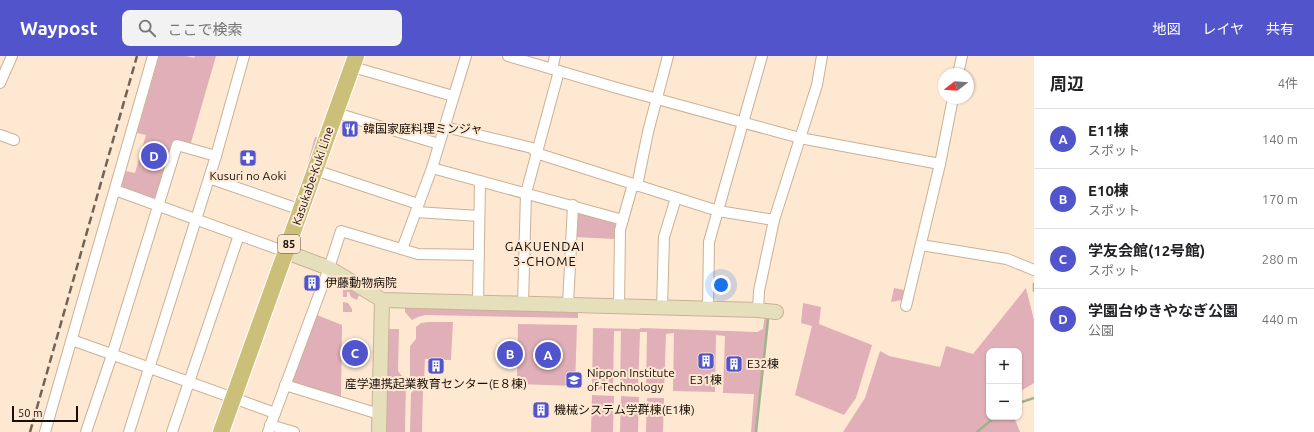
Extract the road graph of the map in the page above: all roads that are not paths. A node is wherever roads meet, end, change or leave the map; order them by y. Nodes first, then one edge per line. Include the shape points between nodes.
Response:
1 (12, 56) edge
2 (153, 56) edge
3 (244, 56) edge
4 (466, 56) edge
5 (508, 56) edge
6 (556, 56) edge
7 (668, 56) edge
8 (762, 56) edge
9 (822, 56) edge
10 (962, 56) edge
11 (355, 61) edge
12 (959, 68) edge
13 (555, 70) junction
14 (1, 76) edge
15 (453, 96) junction
16 (657, 98) junction
17 (952, 104) edge
18 (336, 113) junction
19 (743, 122) junction
20 (445, 127) junction
21 (0, 135) edge
22 (800, 138) junction
23 (14, 140) dead end
24 (439, 144) junction
25 (536, 153) junction
26 (216, 156) junction
27 (940, 164) junction
28 (432, 168) junction
29 (315, 170) junction
30 (209, 178) junction
31 (480, 181) junction
32 (635, 185) junction
33 (115, 190) junction
34 (526, 193) junction
35 (676, 198) junction
36 (573, 205) junction
37 (158, 206) junction
38 (417, 208) junction
39 (301, 210) junction
40 (718, 211) junction
41 (480, 216) junction
42 (196, 219) junction
43 (623, 220) junction
44 (774, 220) junction
45 (239, 235) junction
46 (921, 245) junction
47 (402, 249) junction
48 (286, 252) junction
49 (479, 256) junction
50 (329, 268) junction
51 (1034, 270) edge
52 (382, 300) junction
53 (478, 302) junction
54 (523, 304) junction
55 (568, 305) junction
56 (619, 306) junction
57 (906, 306) dead end
58 (662, 308) junction
59 (708, 309) junction
60 (758, 310) junction
61 (776, 312) dead end
62 (72, 340) junction
63 (112, 355) junction
64 (150, 368) junction
65 (189, 383) junction
66 (285, 385) junction
67 (233, 398) junction
68 (275, 413) junction
69 (379, 414) junction
70 (269, 428) edge
71 (45, 432) edge
72 (86, 432) edge
73 (129, 432) edge
74 (172, 432) edge
75 (221, 432) edge
76 (294, 432) edge
77 (379, 432) edge

1 - 14 street
2 - 33 street
3 - 26 street
4 - 15 street
5 - 13 street
6 - 13 street
7 - 16 street
8 - 19 street
9 - 22 street via 817,85
10 - 12 street
11 - 15 street
11 - 18 main road, Kasukabe-Kuki Line / 85
13 - 16 street
13 - 25 street
15 - 20 street
16 - 19 street
16 - 32 street
17 - 27 street
18 - 24 street
18 - 29 main road, Kasukabe-Kuki Line / 85
19 - 22 street
19 - 40 street
20 - 24 street
20 - 25 street via 532,148
21 - 23 street
22 - 27 street
22 - 44 street
24 - 28 street
25 - 32 street
25 - 34 street
26 - 30 street
26 - 37 street via 177,145
27 - 46 street
28 - 31 street
28 - 38 street
29 - 38 street
29 - 39 main road, Kasukabe-Kuki Line / 85
30 - 39 street
30 - 42 street
31 - 34 street
31 - 41 street
32 - 35 street
32 - 43 street
33 - 37 street
33 - 62 street
34 - 36 street
34 - 54 street
35 - 40 street
35 - 58 street via 664,237
36 - 43 street
36 - 55 street
37 - 42 street
37 - 63 street
38 - 41 street
38 - 47 street
39 - 48 main road, Kasukabe-Kuki Line / 85
40 - 44 street
40 - 59 street via 709,242
41 - 49 street
42 - 45 street
42 - 64 street
43 - 56 street via 620,230
44 - 60 street via 759,291
45 - 48 street
45 - 65 street
46 - 51 street via 1007,259
46 - 57 street
47 - 49 street via 418,254
47 - 50 street via 341,231
48 - 50 street
48 - 67 main road, Kasukabe-Kuki Line / 85
49 - 53 street
50 - 52 street
50 - 66 street
52 - 53 street
52 - 69 street
53 - 54 street
54 - 55 street
55 - 56 street
56 - 58 street
58 - 59 street
59 - 60 street
60 - 61 street
62 - 63 street
62 - 71 street
63 - 64 street
63 - 72 street
64 - 65 street
64 - 73 street
65 - 67 street
65 - 74 street
66 - 68 street
66 - 69 street
67 - 68 street
67 - 75 main road, Kasukabe-Kuki Line / 85
68 - 70 street
69 - 77 street
70 - 76 street

